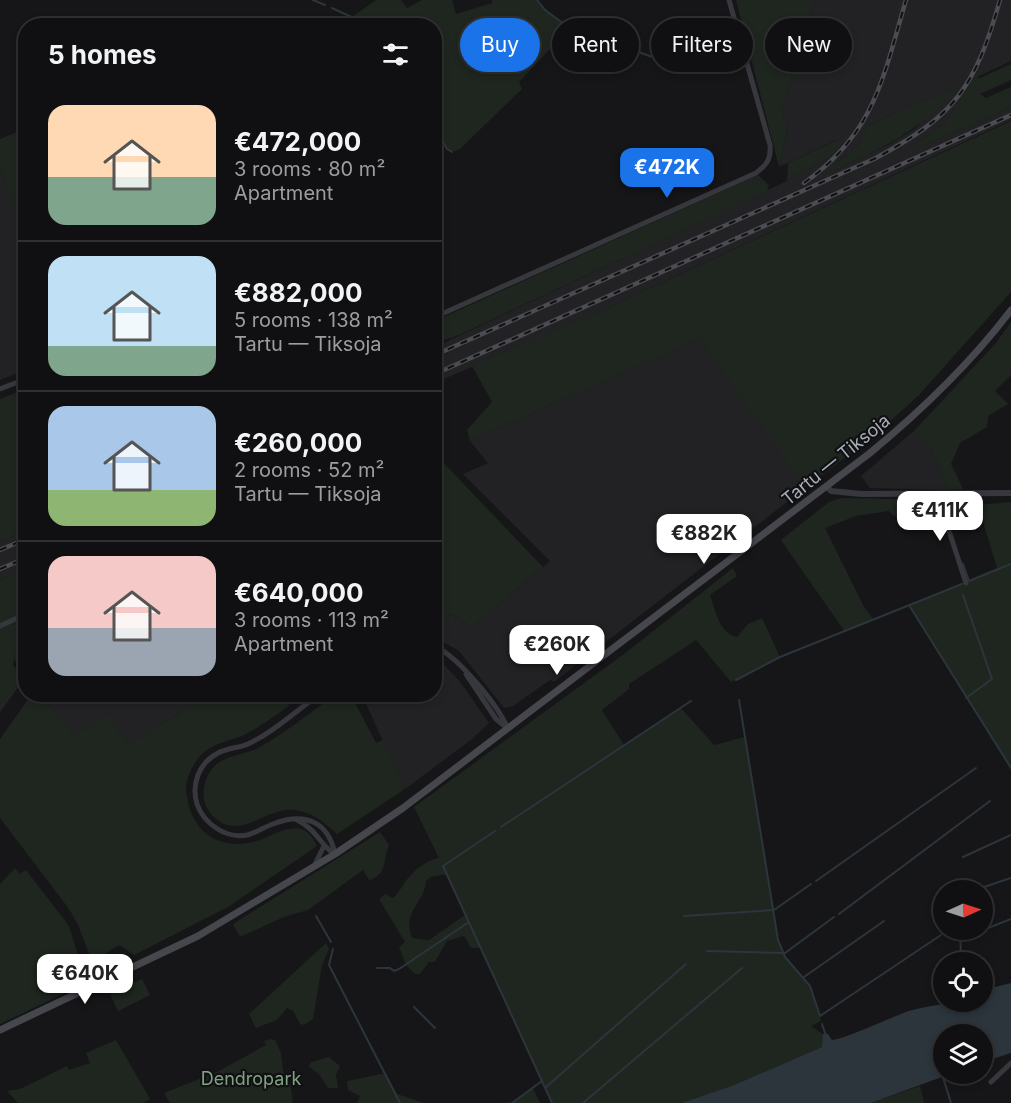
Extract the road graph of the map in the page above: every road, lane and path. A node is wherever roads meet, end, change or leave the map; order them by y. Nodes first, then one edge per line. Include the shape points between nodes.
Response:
1 (729, 0) edge
2 (1011, 310) edge
3 (442, 314) edge
4 (18, 382) edge
5 (0, 389) edge
6 (827, 487) junction
7 (1011, 494) edge
8 (937, 495) junction
9 (966, 583) dead end
10 (18, 618) edge
11 (0, 626) edge
12 (442, 650) edge
13 (308, 702) edge
14 (508, 729) junction
15 (293, 819) junction
16 (324, 844) junction
17 (335, 854) junction
18 (312, 868) junction
19 (0, 1030) edge
20 (1011, 1063) edge
21 (993, 1080) edge

1 - 3 street via 770,146 771,158 766,165 756,173
2 - 6 main road, Tartu — Tiksoja via 935,396
4 - 5 street
6 - 8 street via 831,491 861,494
6 - 14 main road, Tartu — Tiksoja
7 - 8 street
8 - 9 street
10 - 11 street
12 - 14 street via 465,673 496,719
13 - 15 street via 248,744 216,754 196,777 197,803 210,825 219,830 249,834
14 - 17 main road, Tartu — Tiksoja
15 - 16 street via 313,829
15 - 17 street via 319,825 332,839
16 - 17 street
16 - 18 street via 321,857
17 - 18 main road, Tartu — Tiksoja
18 - 19 main road, Tartu — Tiksoja via 198,936
20 - 21 street

